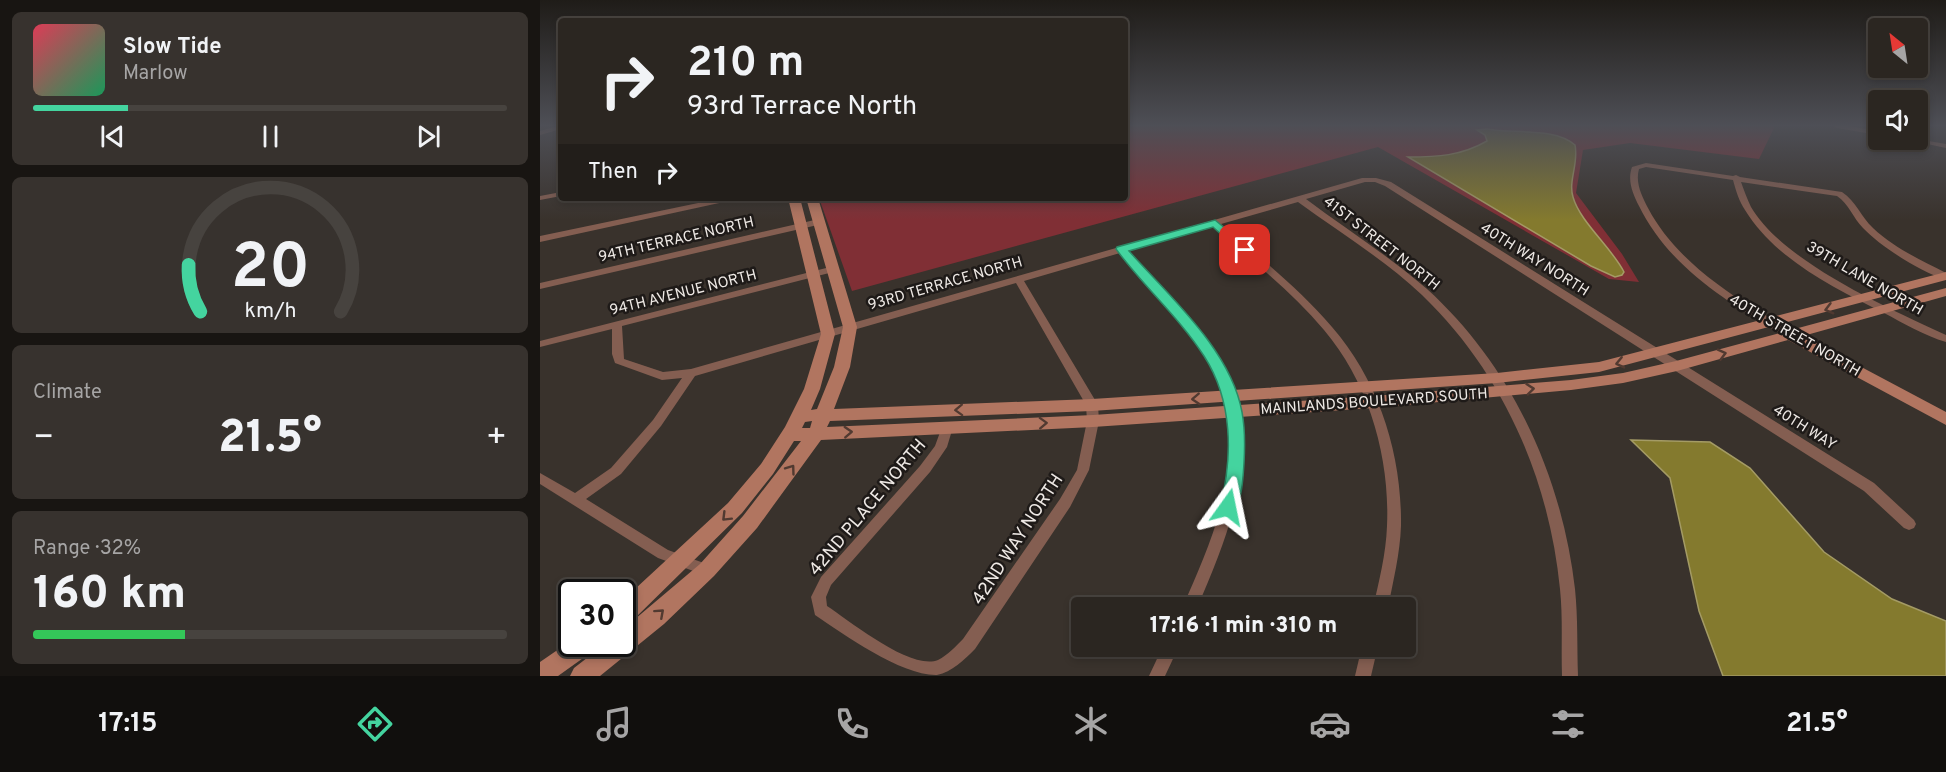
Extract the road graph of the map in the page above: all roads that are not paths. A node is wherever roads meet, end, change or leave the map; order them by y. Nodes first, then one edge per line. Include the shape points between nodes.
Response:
1 (1736, 177) junction
2 (1376, 180) joint
3 (558, 195) edge
4 (540, 198) edge
5 (1300, 199) junction
6 (718, 201) edge
7 (796, 201) edge
8 (812, 201) edge
9 (1215, 223) junction
10 (810, 224) junction
11 (540, 239) edge
12 (1121, 249) junction
13 (834, 269) junction
14 (814, 274) junction
15 (1946, 276) edge
16 (1018, 279) junction
17 (540, 286) edge
18 (1946, 292) edge
19 (1866, 299) junction
20 (1884, 309) junction
21 (617, 324) junction
22 (1771, 324) junction
23 (850, 327) junction
24 (828, 334) junction
25 (1792, 336) junction
26 (1946, 339) edge
27 (540, 344) edge
28 (1658, 354) junction
29 (1677, 366) junction
30 (691, 373) junction
31 (1502, 385) junction
32 (1369, 395) junction
33 (1232, 404) junction
34 (1093, 413) junction
35 (799, 416) junction
36 (823, 416) junction
37 (1946, 419) edge
38 (947, 427) junction
39 (816, 434) junction
40 (790, 435) junction
41 (540, 478) edge
42 (576, 500) junction
43 (1909, 524) dead end
44 (681, 561) junction
45 (707, 570) junction
46 (1194, 597) edge
47 (1382, 597) edge
48 (636, 603) edge
49 (820, 610) joint
50 (566, 657) edge
51 (1166, 657) edge
52 (1367, 657) edge
53 (540, 675) edge
54 (582, 676) edge
55 (1157, 676) edge
56 (1363, 676) edge
57 (1570, 676) edge

1 - 15 street via 1839,194 1850,200 1869,230
1 - 19 street, 39TH LANE NORTH via 1750,212 1765,231 1796,257
1 - 22 street, 40TH STREET NORTH via 1646,165 1633,171 1643,208 1671,247 1719,290
2 - 5 street, 93RD TERRACE NORTH
2 - 28 street, 40TH WAY NORTH
3 - 4 street
5 - 9 street, 93RD TERRACE NORTH
5 - 31 street, 41ST STREET NORTH via 1424,292 1451,319
6 - 11 street
7 - 10 street
8 - 10 street
9 - 12 street, 93RD TERRACE NORTH
9 - 32 street via 1320,319 1342,346
10 - 13 street
10 - 14 street
10 - 17 street, 94TH TERRACE NORTH
12 - 16 street, 93RD TERRACE NORTH
12 - 33 street via 1212,356
13 - 14 street, 94TH AVENUE NORTH
13 - 23 street
14 - 21 street, 94TH AVENUE NORTH
14 - 24 street
15 - 19 street, MAINLANDS BOULEVARD SOUTH
16 - 23 street, 93RD TERRACE NORTH
16 - 34 street
18 - 20 street, MAINLANDS BOULEVARD SOUTH
19 - 20 street, 39TH LANE NORTH
19 -> 22 street, MAINLANDS BOULEVARD SOUTH
20 - 25 street, MAINLANDS BOULEVARD SOUTH
20 - 26 street, 39TH LANE NORTH
21 - 27 street, 94TH AVENUE NORTH
21 - 30 street, 93RD TERRACE NORTH via 619,360 662,376
22 - 25 street, 40TH STREET NORTH
22 - 28 street, MAINLANDS BOULEVARD SOUTH
23 - 24 street, 93RD TERRACE NORTH
23 - 36 street via 842,367
24 - 30 street, 93RD TERRACE NORTH
24 - 35 street via 812,389
29 -> 25 street, MAINLANDS BOULEVARD SOUTH
25 - 37 street, 40TH STREET NORTH
28 - 29 street, 40TH WAY NORTH
28 -> 31 street, MAINLANDS BOULEVARD SOUTH
31 -> 29 street, MAINLANDS BOULEVARD SOUTH via 1623,378
29 - 43 street, 40TH WAY via 1869,487
30 - 42 street via 657,423 616,471
31 - 32 street, MAINLANDS BOULEVARD SOUTH
31 - 57 street, 41ST STREET NORTH via 1539,464 1556,523 1568,592
32 - 33 street, MAINLANDS BOULEVARD SOUTH
32 - 47 street via 1384,439 1394,510 1392,552
33 - 34 street, MAINLANDS BOULEVARD SOUTH
33 - 46 street via 1237,443 1234,485 1223,529
34 -> 36 street, MAINLANDS BOULEVARD SOUTH
38 -> 34 street, MAINLANDS BOULEVARD SOUTH
34 - 49 street, 42ND WAY NORTH via 1083,470 1065,503 969,644 952,662 928,670 909,667
35 - 36 street, MAINLANDS BOULEVARD SOUTH
35 - 40 street
36 - 39 street
39 -> 38 street, MAINLANDS BOULEVARD SOUTH
38 - 49 street, 42ND PLACE NORTH via 941,447 925,469 826,581 818,597
39 - 40 street, MAINLANDS BOULEVARD SOUTH
45 -> 39 street via 750,522
40 -> 44 street via 735,508
41 - 42 street
42 - 44 street
44 - 45 street
44 - 48 street
54 -> 45 street
50 - 53 street
51 - 55 street
52 - 56 street

